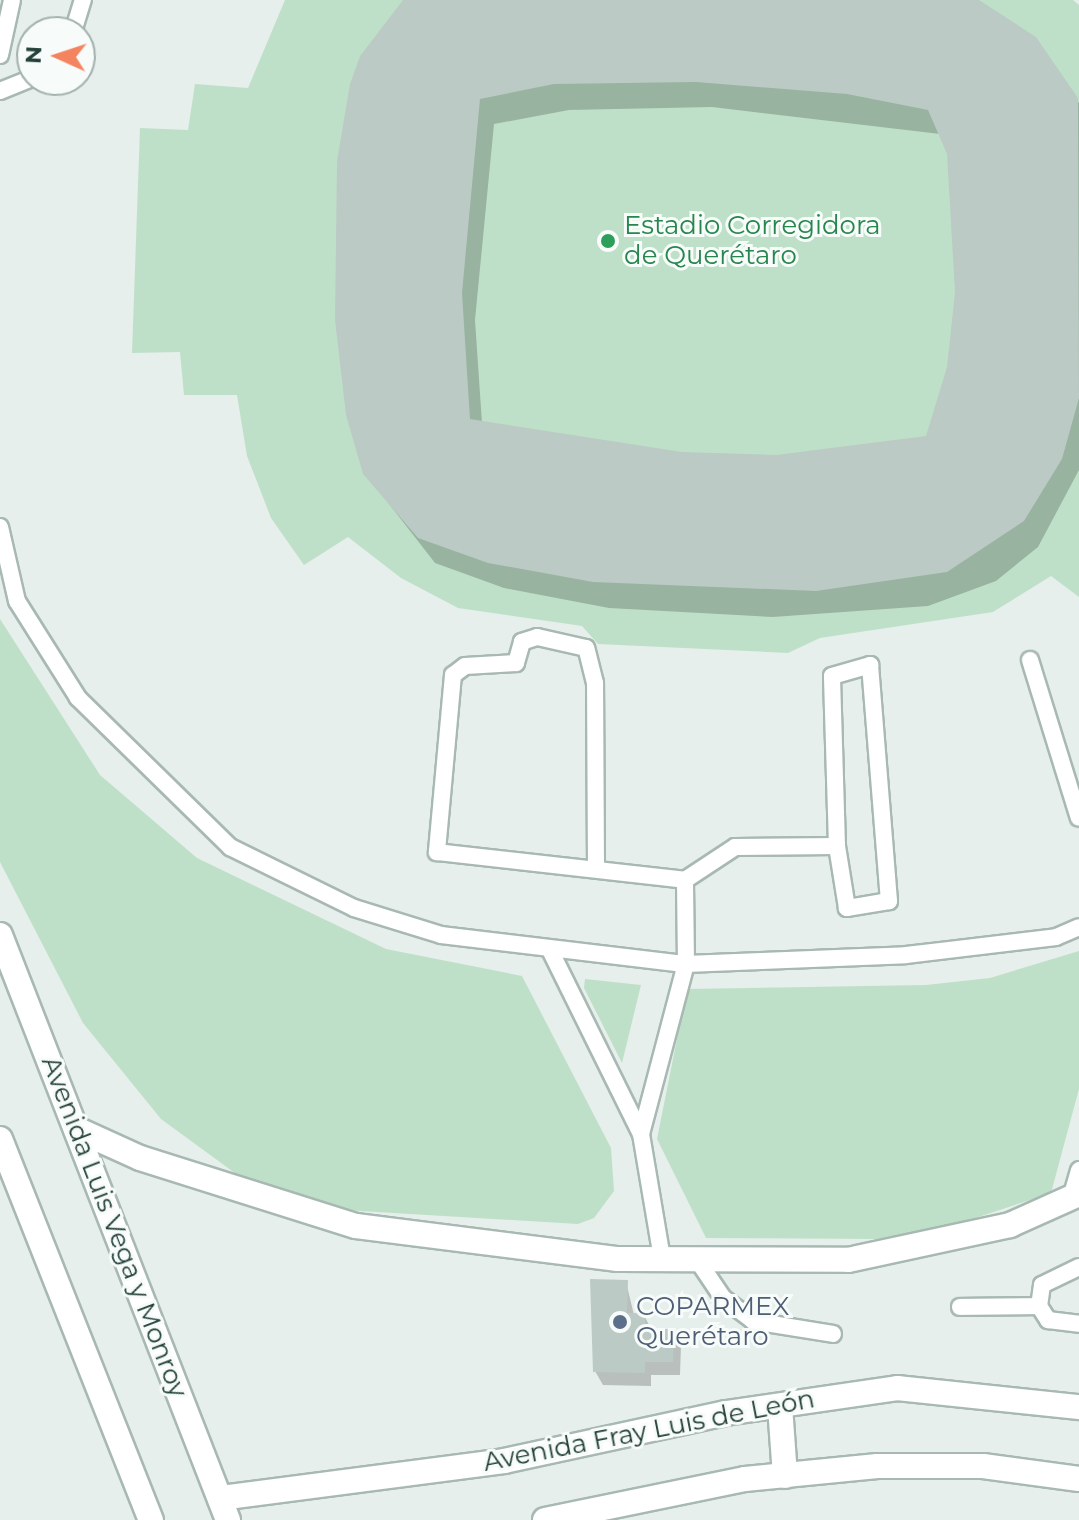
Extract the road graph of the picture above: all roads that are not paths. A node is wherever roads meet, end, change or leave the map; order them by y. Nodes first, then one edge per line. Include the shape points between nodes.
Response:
1 (12, 0) edge
2 (0, 55) edge
3 (0, 527) edge
4 (1030, 660) dead end
5 (1079, 818) edge
6 (837, 846) junction
7 (596, 867) junction
8 (685, 880) junction
9 (1079, 927) edge
10 (0, 935) edge
11 (551, 952) junction
12 (686, 964) junction
13 (76, 1129) junction
14 (641, 1134) junction
15 (0, 1139) edge
16 (1079, 1170) edge
17 (1075, 1196) edge
18 (662, 1258) junction
19 (696, 1258) junction
20 (1079, 1267) edge
21 (1039, 1306) junction
22 (960, 1307) dead end
23 (1079, 1324) edge
24 (833, 1334) dead end
25 (780, 1406) junction
26 (1079, 1407) edge
27 (785, 1476) junction
28 (1079, 1479) edge
29 (224, 1509) edge
30 (151, 1520) edge
31 (545, 1520) edge

1 - 2 lane
3 - 11 lane via 17,601 78,698 230,847 354,908 441,935
4 - 5 lane
6 - 6 lane via 841,902 885,905 870,665 832,676
6 - 8 lane via 735,847
7 - 7 lane via 595,683 586,648 537,637 522,642 516,663 465,666 453,675 437,852
7 - 8 lane
8 - 12 lane
9 - 12 lane via 1056,937 906,955
10 - 13 main road, Avenida Luis Vega y Monroy
11 - 12 lane
11 - 14 lane
12 - 14 lane
13 - 18 main road via 140,1158 356,1226 451,1243
13 - 29 main road, Avenida Luis Vega y Monroy
14 - 18 lane
15 - 30 main road
16 - 17 lane
17 - 19 main road via 1010,1225 923,1248 848,1260
18 - 19 main road
19 - 24 lane via 723,1298 753,1321
20 - 21 lane via 1042,1285
21 - 22 lane
21 - 23 lane via 1048,1320
25 - 26 main road, Avenida Fray Luis de León via 897,1388
25 - 27 main road
25 - 29 main road, Avenida Fray Luis de León
27 - 28 main road via 983,1466
27 - 31 main road

